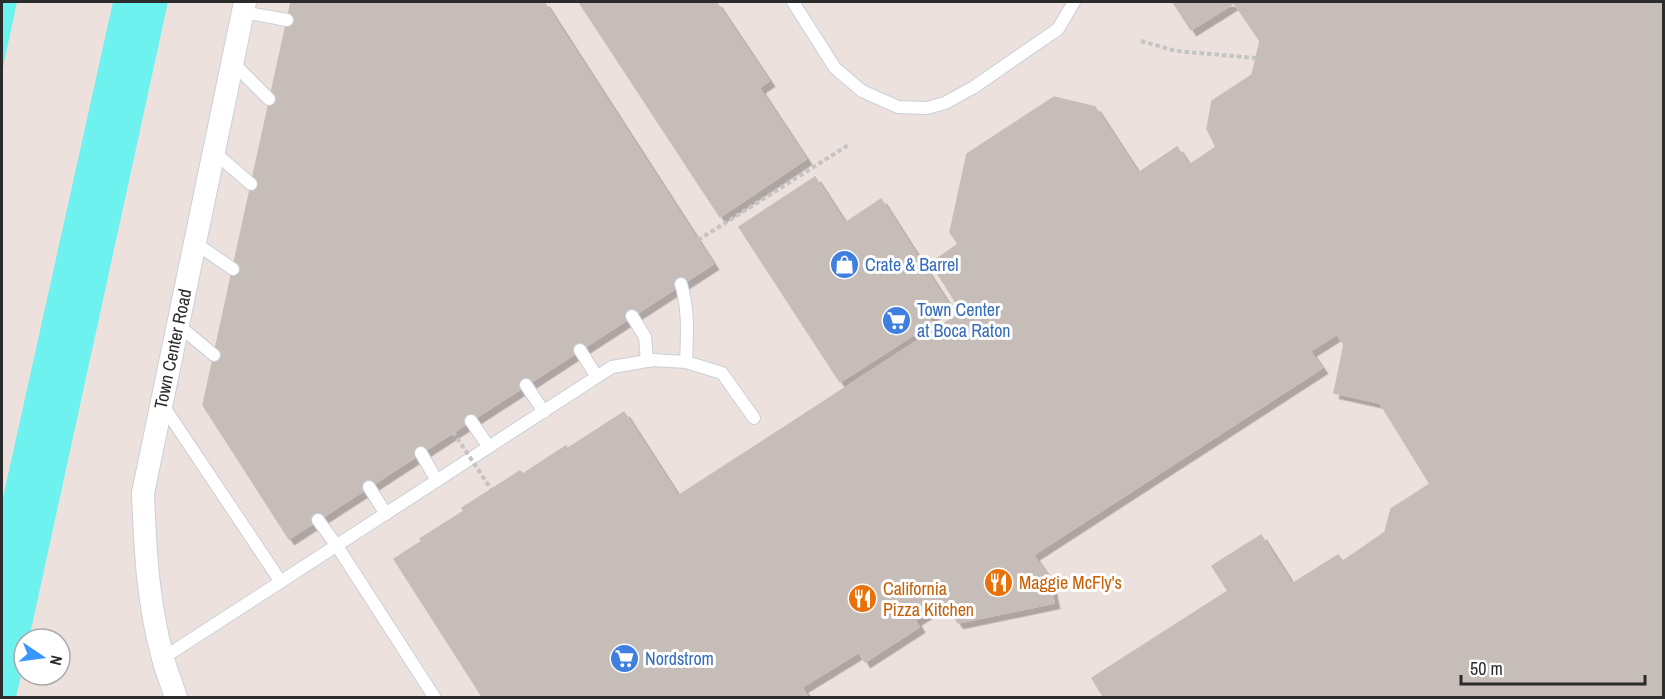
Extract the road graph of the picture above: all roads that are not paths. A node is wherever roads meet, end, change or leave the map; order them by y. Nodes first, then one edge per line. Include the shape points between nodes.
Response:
1 (794, 2) edge
2 (1074, 2) edge
3 (244, 7) edge
4 (287, 20) dead end
5 (232, 63) junction
6 (269, 99) dead end
7 (214, 152) junction
8 (251, 184) dead end
9 (195, 243) junction
10 (233, 269) dead end
11 (681, 285) dead end
12 (632, 316) dead end
13 (178, 326) junction
14 (580, 350) dead end
15 (214, 355) dead end
16 (647, 361) junction
17 (686, 362) junction
18 (597, 377) junction
19 (526, 385) dead end
20 (162, 404) junction
21 (544, 412) junction
22 (754, 418) dead end
23 (471, 421) dead end
24 (489, 447) junction
25 (421, 453) dead end
26 (437, 481) junction
27 (369, 487) dead end
28 (386, 514) junction
29 (318, 520) dead end
30 (337, 546) junction
31 (281, 582) junction
32 (163, 658) junction
33 (176, 698) edge
34 (435, 698) edge

1 - 2 lane via 835,68 862,91 898,107 927,108 974,87 1058,29
3 - 4 lane
3 - 5 street, Town Center Road
5 - 6 lane
5 - 7 street, Town Center Road
7 - 8 lane
7 - 9 street, Town Center Road
9 - 10 lane
9 - 13 street, Town Center Road
11 - 17 lane via 688,317
12 - 16 lane via 645,337
13 - 15 lane
13 - 20 street, Town Center Road
14 - 18 lane
16 - 17 lane
16 - 18 lane via 612,367
17 - 22 lane via 722,373
18 - 21 lane
19 - 21 lane
20 - 31 lane
20 - 32 street, Town Center Road via 143,493 146,554
21 - 24 lane
23 - 24 lane
24 - 26 lane
25 - 26 lane
26 - 28 lane
27 - 28 lane
28 - 30 lane
29 - 30 lane
30 - 31 lane
30 - 34 lane
31 - 32 lane
32 - 33 street, Town Center Road

